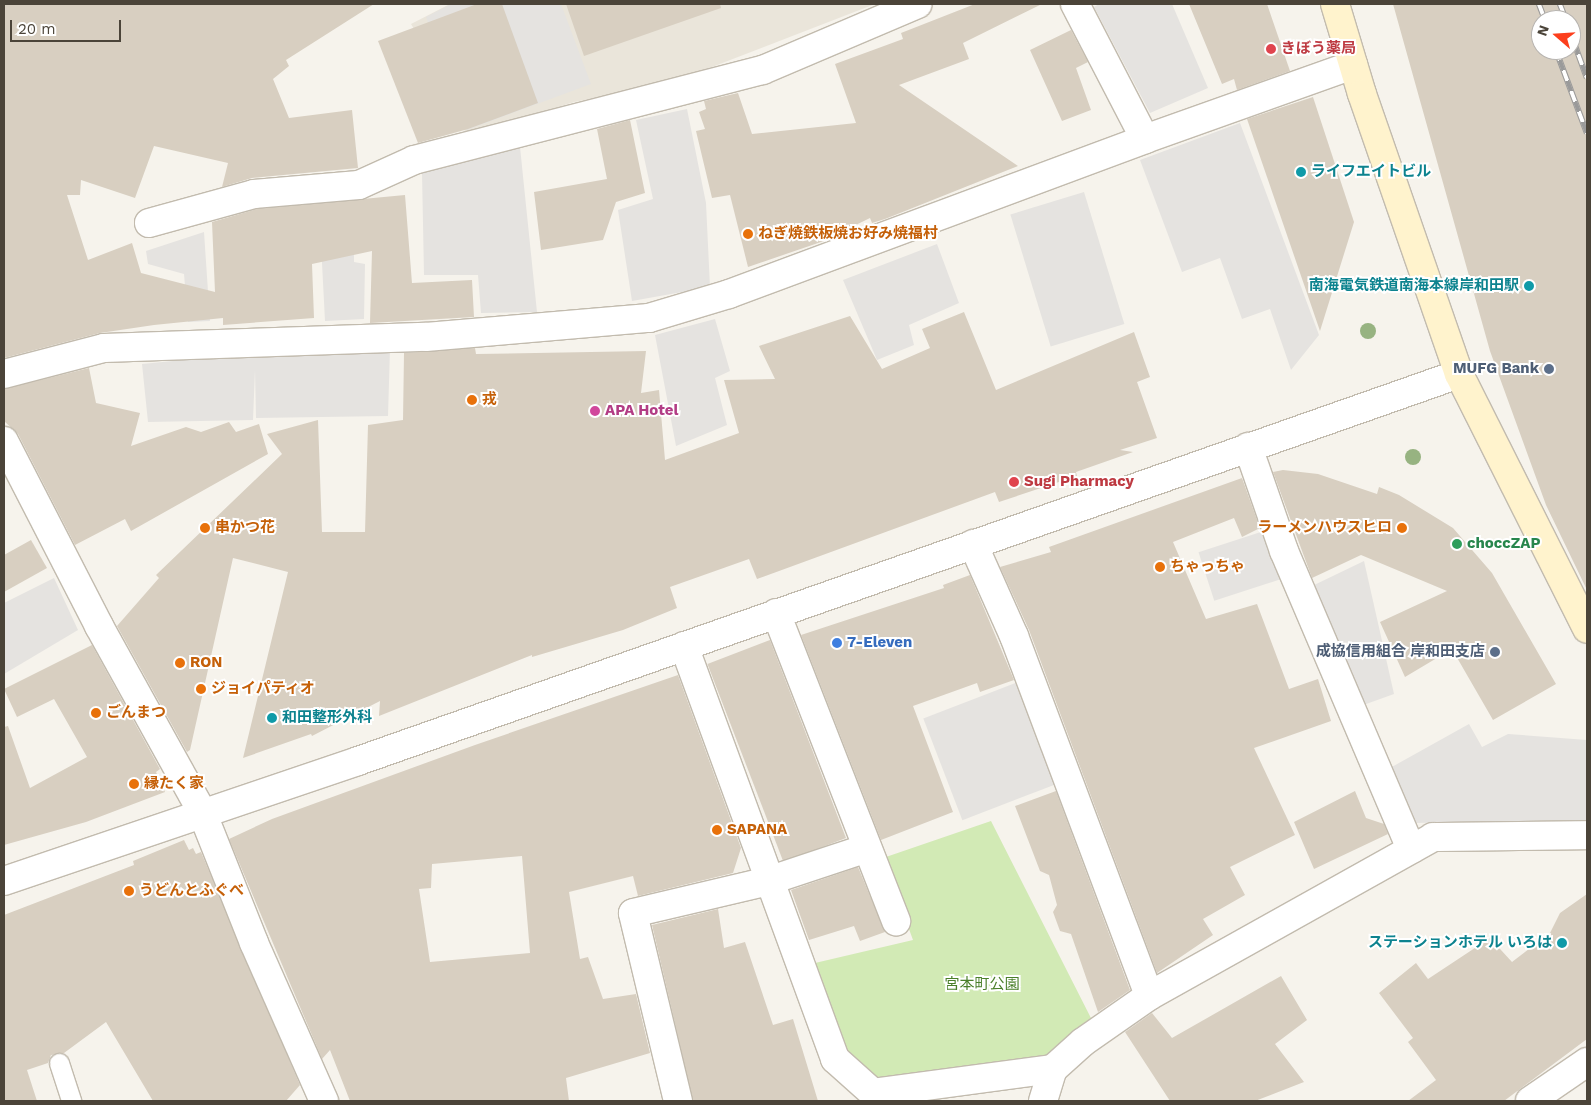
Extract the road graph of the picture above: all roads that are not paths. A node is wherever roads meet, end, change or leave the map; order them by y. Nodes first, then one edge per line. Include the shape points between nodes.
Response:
1 (918, 4) edge
2 (1075, 4) edge
3 (1335, 4) edge
4 (1353, 65) junction
5 (1144, 139) junction
6 (149, 223) dead end
7 (4, 374) edge
8 (1459, 374) junction
9 (4, 441) edge
10 (1260, 443) junction
11 (973, 544) junction
12 (776, 614) junction
13 (1587, 629) edge
14 (684, 646) junction
15 (202, 812) junction
16 (1587, 835) edge
17 (867, 848) junction
18 (1411, 849) junction
19 (4, 881) edge
20 (768, 881) junction
21 (896, 921) dead end
22 (1149, 996) junction
23 (1587, 1062) edge
24 (59, 1063) dead end
25 (1053, 1069) junction
26 (314, 1095) edge
27 (872, 1097) edge
28 (71, 1101) edge
29 (678, 1101) edge
30 (1043, 1101) edge
31 (1530, 1101) edge

1 - 6 street via 762,70 414,160 359,185 254,194
2 - 5 street
3 - 4 street
4 - 5 street
4 - 8 street
5 - 7 street via 729,294 649,318 426,336 104,348
8 - 10 street
8 - 13 street
9 - 15 street via 99,626
10 - 11 street
10 - 18 street via 1284,551
11 - 12 street
11 - 22 street via 1014,636
12 - 14 street
12 - 17 street
14 - 15 street
14 - 20 street
15 - 19 street
15 - 26 street
16 - 18 street via 1433,837
17 - 20 street
17 - 21 street
18 - 22 street
20 - 27 street via 836,1059
20 - 29 street via 634,913
22 - 25 street via 1083,1042
23 - 31 street
24 - 28 lane
25 - 27 street
25 - 30 street

